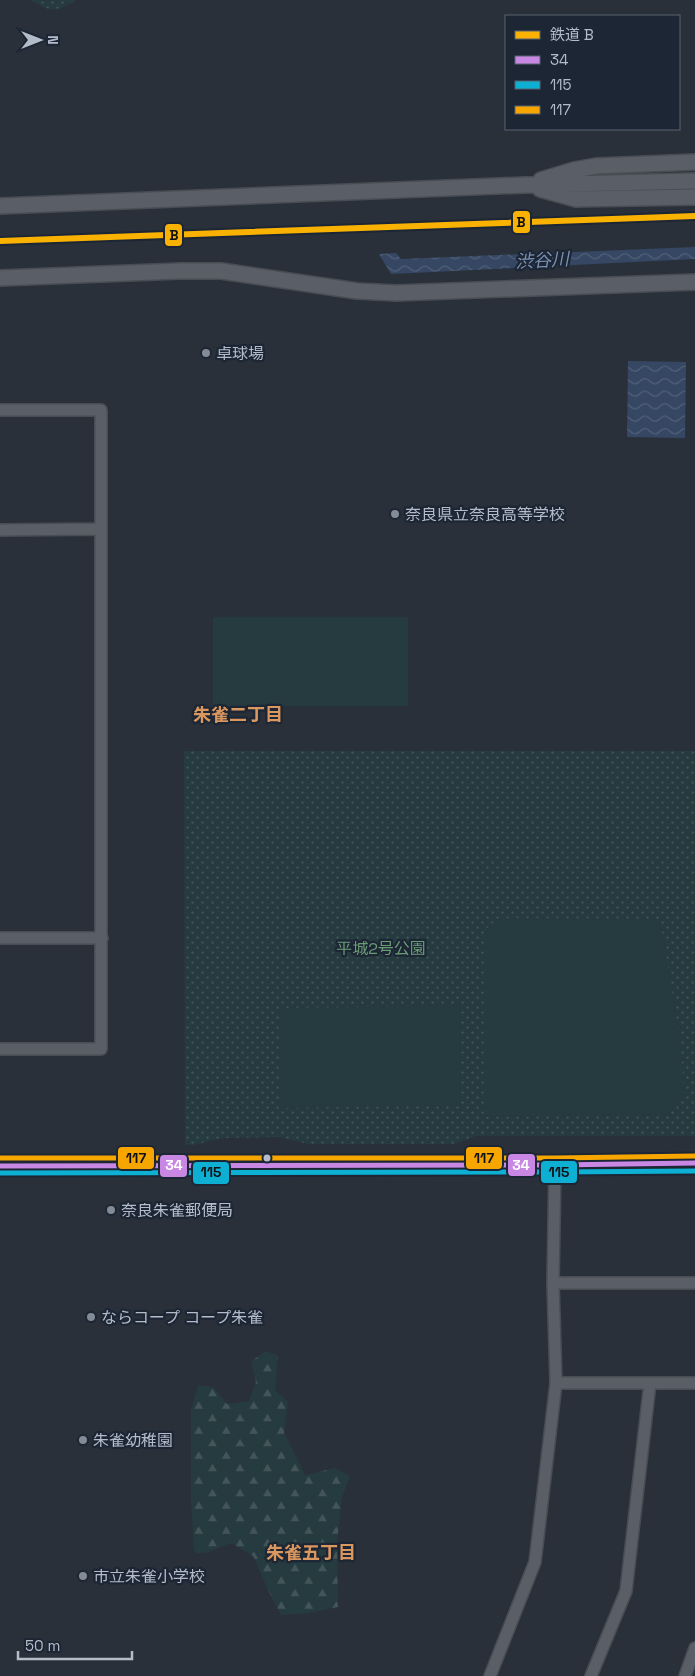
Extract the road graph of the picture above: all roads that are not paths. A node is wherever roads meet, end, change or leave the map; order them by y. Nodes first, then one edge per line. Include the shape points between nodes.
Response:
1 (695, 162) edge
2 (695, 182) edge
3 (525, 185) junction
4 (695, 197) edge
5 (0, 206) edge
6 (0, 278) edge
7 (695, 282) edge
8 (0, 410) edge
9 (101, 529) junction
10 (0, 530) edge
11 (0, 938) edge
12 (102, 938) junction
13 (0, 1049) edge
14 (695, 1163) edge
15 (555, 1165) junction
16 (0, 1166) edge
17 (554, 1283) junction
18 (695, 1283) edge
19 (556, 1383) junction
20 (650, 1383) junction
21 (695, 1383) edge
22 (695, 1648) edge
23 (490, 1676) edge
24 (591, 1676) edge
25 (685, 1676) edge

1 - 3 street via 596,166
2 - 3 street
3 - 4 street via 576,199
3 - 5 street
6 - 7 street via 221,271 357,291 396,293
8 - 9 street via 101,410
9 - 10 street
9 - 12 street
11 - 12 street
12 - 13 street via 101,1049
14 - 15 street
15 - 16 street
15 - 17 street
17 - 18 street
17 - 19 street
19 - 20 street
19 - 23 street via 535,1562
20 - 21 street
20 - 24 street via 626,1591
22 - 25 street

